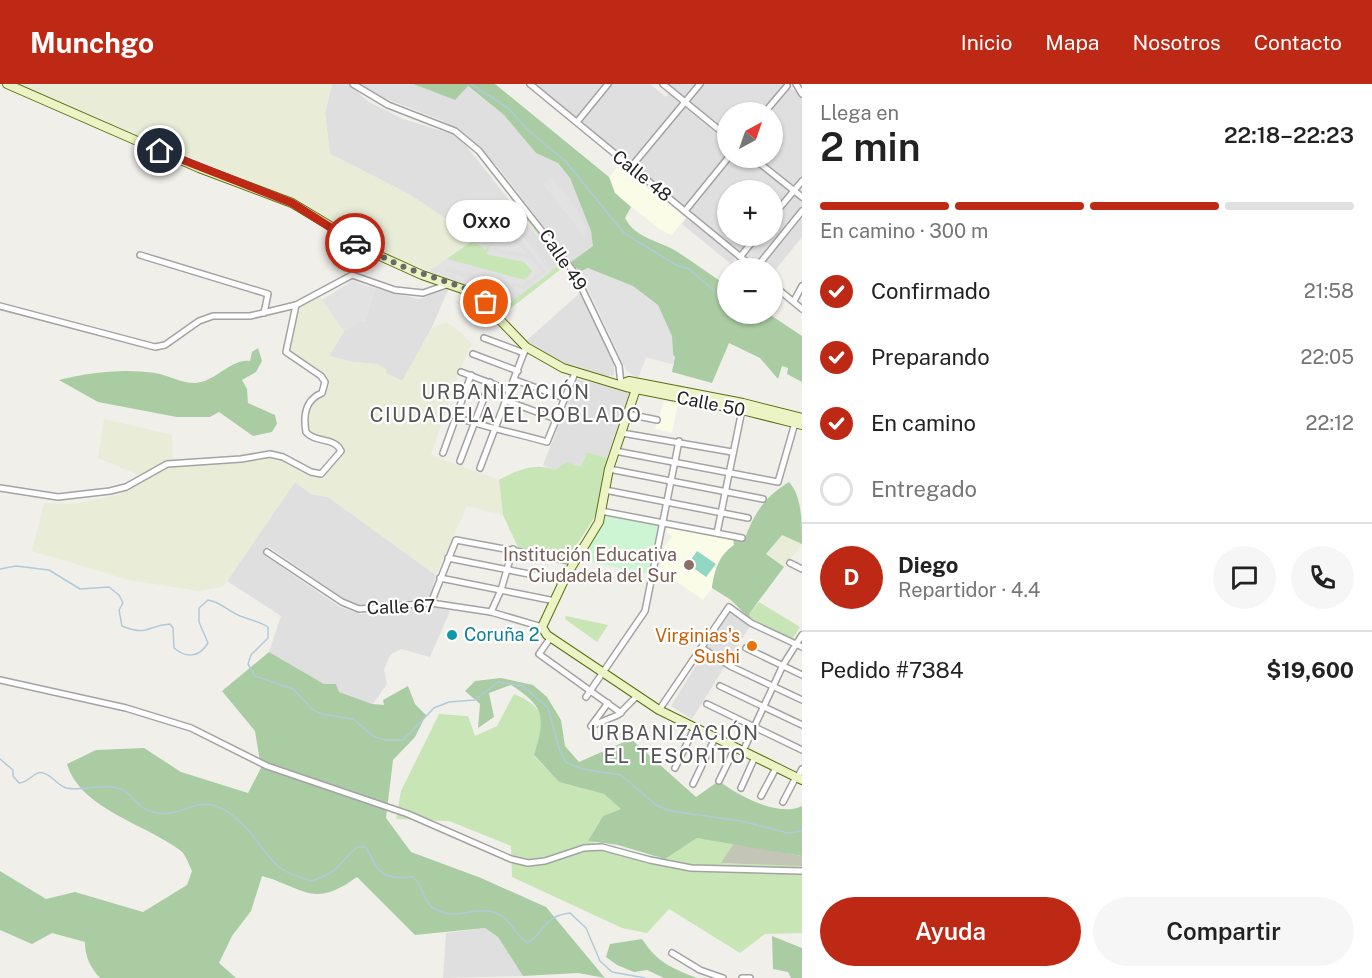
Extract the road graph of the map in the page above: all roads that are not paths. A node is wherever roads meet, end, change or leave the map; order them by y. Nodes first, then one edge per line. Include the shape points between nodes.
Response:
1 (8, 84) edge
2 (353, 84) edge
3 (530, 84) edge
4 (608, 84) edge
5 (663, 84) edge
6 (700, 84) edge
7 (796, 84) edge
8 (787, 86) dead end
9 (802, 94) edge
10 (685, 102) junction
11 (773, 102) edge
12 (577, 122) junction
13 (717, 128) edge
14 (631, 167) junction
15 (720, 168) edge
16 (765, 168) edge
17 (802, 181) edge
18 (794, 191) junction
19 (802, 197) edge
20 (783, 204) edge
21 (685, 211) junction
22 (802, 212) edge
23 (749, 246) edge
24 (140, 255) dead end
25 (740, 257) joint
26 (763, 258) edge
27 (450, 284) junction
28 (802, 286) edge
29 (783, 292) edge
30 (794, 301) junction
31 (296, 305) junction
32 (0, 306) edge
33 (802, 309) edge
34 (264, 313) junction
35 (484, 338) dead end
36 (525, 350) junction
37 (473, 354) dead end
38 (518, 371) junction
39 (461, 372) dead end
40 (575, 373) junction
41 (471, 375) junction
42 (515, 380) junction
43 (490, 382) junction
44 (621, 384) junction
45 (636, 389) junction
46 (511, 391) junction
47 (564, 398) junction
48 (507, 401) junction
49 (742, 410) junction
50 (628, 414) junction
51 (456, 417) junction
52 (556, 419) junction
53 (657, 420) dead end
54 (800, 422) edge
55 (474, 423) junction
56 (496, 431) junction
57 (622, 433) junction
58 (679, 441) junction
59 (615, 451) junction
60 (732, 452) junction
61 (443, 453) dead end
62 (460, 461) dead end
63 (675, 462) junction
64 (480, 468) dead end
65 (609, 469) junction
66 (729, 472) junction
67 (672, 481) junction
68 (0, 488) edge
69 (605, 490) junction
70 (725, 491) junction
71 (763, 499) dead end
72 (668, 502) junction
73 (601, 511) junction
74 (721, 512) junction
75 (748, 518) dead end
76 (664, 523) junction
77 (717, 533) junction
78 (742, 538) dead end
79 (513, 549) junction
80 (267, 552) dead end
81 (448, 558) junction
82 (577, 562) junction
83 (790, 563) dead end
84 (802, 569) edge
85 (507, 570) junction
86 (440, 578) junction
87 (564, 581) junction
88 (501, 590) junction
89 (555, 600) junction
90 (432, 603) junction
91 (490, 612) junction
92 (542, 627) junction
93 (802, 635) edge
94 (551, 637) junction
95 (799, 646) edge
96 (702, 648) junction
97 (746, 648) dead end
98 (783, 665) junction
99 (603, 673) junction
100 (802, 675) edge
101 (0, 680) edge
102 (773, 686) junction
103 (720, 687) dead end
104 (591, 691) junction
105 (637, 696) junction
106 (586, 697) dead end
107 (802, 700) edge
108 (608, 703) junction
109 (707, 704) dead end
110 (764, 706) junction
111 (658, 710) junction
112 (621, 713) junction
113 (802, 725) edge
114 (754, 727) junction
115 (695, 728) junction
116 (716, 738) junction
117 (739, 749) junction
118 (802, 750) edge
119 (755, 758) junction
120 (675, 768) dead end
121 (776, 768) junction
122 (802, 769) edge
123 (798, 778) edge
124 (719, 781) dead end
125 (693, 784) dead end
126 (741, 788) dead end
127 (761, 796) dead end
128 (783, 802) dead end
129 (802, 871) edge
130 (672, 952) dead end
131 (723, 978) edge
132 (742, 978) edge
133 (750, 978) edge

1 - 27 main road, Calle 50 via 199,168 292,203 380,256
2 - 44 street, Calle 49 via 388,105 455,131 479,151 574,272 619,366
3 - 12 street, Calle 48
4 - 12 street
5 - 10 street
6 - 10 street
7 - 9 street
8 - 11 street
10 - 13 street
10 - 14 street
12 - 14 street, Calle 48
14 - 21 street, Calle 48
15 - 21 street
16 - 18 street
17 - 18 street
18 - 19 street
18 - 20 street
21 - 25 street, Calle 48
22 - 26 street
23 - 25 street
24 - 34 street via 268,294
27 - 31 street via 423,293 395,290 352,275
27 - 36 main road, Calle 50 via 482,298
28 - 30 street
29 - 30 street
30 - 33 street
31 - 34 street
31 - 68 street via 286,352 325,382 322,393 307,405 306,432 335,444 341,451 321,474 270,454 167,464 126,487 110,491 58,497
32 - 34 street via 155,347 213,316
35 - 36 street
36 - 38 street
36 - 40 main road, Calle 50
37 - 38 street
38 - 42 street
39 - 41 street
40 - 44 main road, Calle 50
40 - 47 street
41 - 43 street
41 - 51 street
42 - 46 street
42 - 47 street
43 - 46 street
43 - 55 street
44 - 45 main road, Calle 50
44 - 54 main road, Calle 50 via 629,381 743,403
45 - 49 main road, Calle 50
45 - 50 main road
46 - 48 street
47 - 52 street
48 - 52 street
48 - 56 street
49 - 54 main road, Calle 50
49 - 60 street
50 - 53 street
50 - 57 main road
51 - 55 street
51 - 61 street
52 - 56 street via 547,442
54 - 66 street via 778,482
55 - 56 street
55 - 62 street
56 - 64 street
57 - 58 street
57 - 59 main road
58 - 60 street
58 - 63 street
59 - 63 street
59 - 65 main road
60 - 66 street
63 - 66 street
63 - 67 street
65 - 67 street
65 - 69 main road
66 - 70 street
67 - 70 street
67 - 72 street
69 - 72 street
69 - 73 main road
70 - 71 street
70 - 74 street
72 - 74 street
72 - 76 street
73 - 76 street
73 - 82 main road
74 - 75 street
74 - 77 street
76 - 77 street
76 - 99 street via 645,611
77 - 78 street
79 - 81 street via 456,540
79 - 82 street
79 - 85 street
80 - 90 street, Calle 67 via 342,602 359,609
81 - 85 street
81 - 86 street
82 - 87 main road
83 - 84 street
85 - 87 street
85 - 88 street
86 - 88 street
86 - 90 street
87 - 89 main road
88 - 89 street
88 - 91 street
89 - 92 main road
90 - 91 street, Calle 67
91 - 92 street, Calle 67
92 - 94 main road
93 - 95 street
94 - 99 main road
94 - 104 street via 539,654
95 - 96 street via 729,607
95 - 98 street
96 - 102 street
96 - 111 street
97 - 98 street
98 - 100 street
98 - 102 street
99 - 104 street
99 - 105 main road
101 - 129 street via 126,708 191,728 267,765 408,814 511,859 545,861 584,848 602,847 691,868
102 - 107 street
102 - 110 street
103 - 110 street
104 - 106 street
104 - 108 street
105 - 111 main road
105 - 112 street
108 - 112 street
108 - 112 street via 591,726
109 - 114 street
110 - 113 street
110 - 114 street
111 - 115 main road
114 - 117 street
114 - 118 street
115 - 116 main road
115 - 120 street
116 - 117 main road
116 - 125 street
117 - 119 main road
117 - 124 street
119 - 121 main road
119 - 126 street
121 - 123 main road
121 - 127 street
122 - 123 street
123 - 128 street
130 - 131 street via 700,970
132 - 133 street

